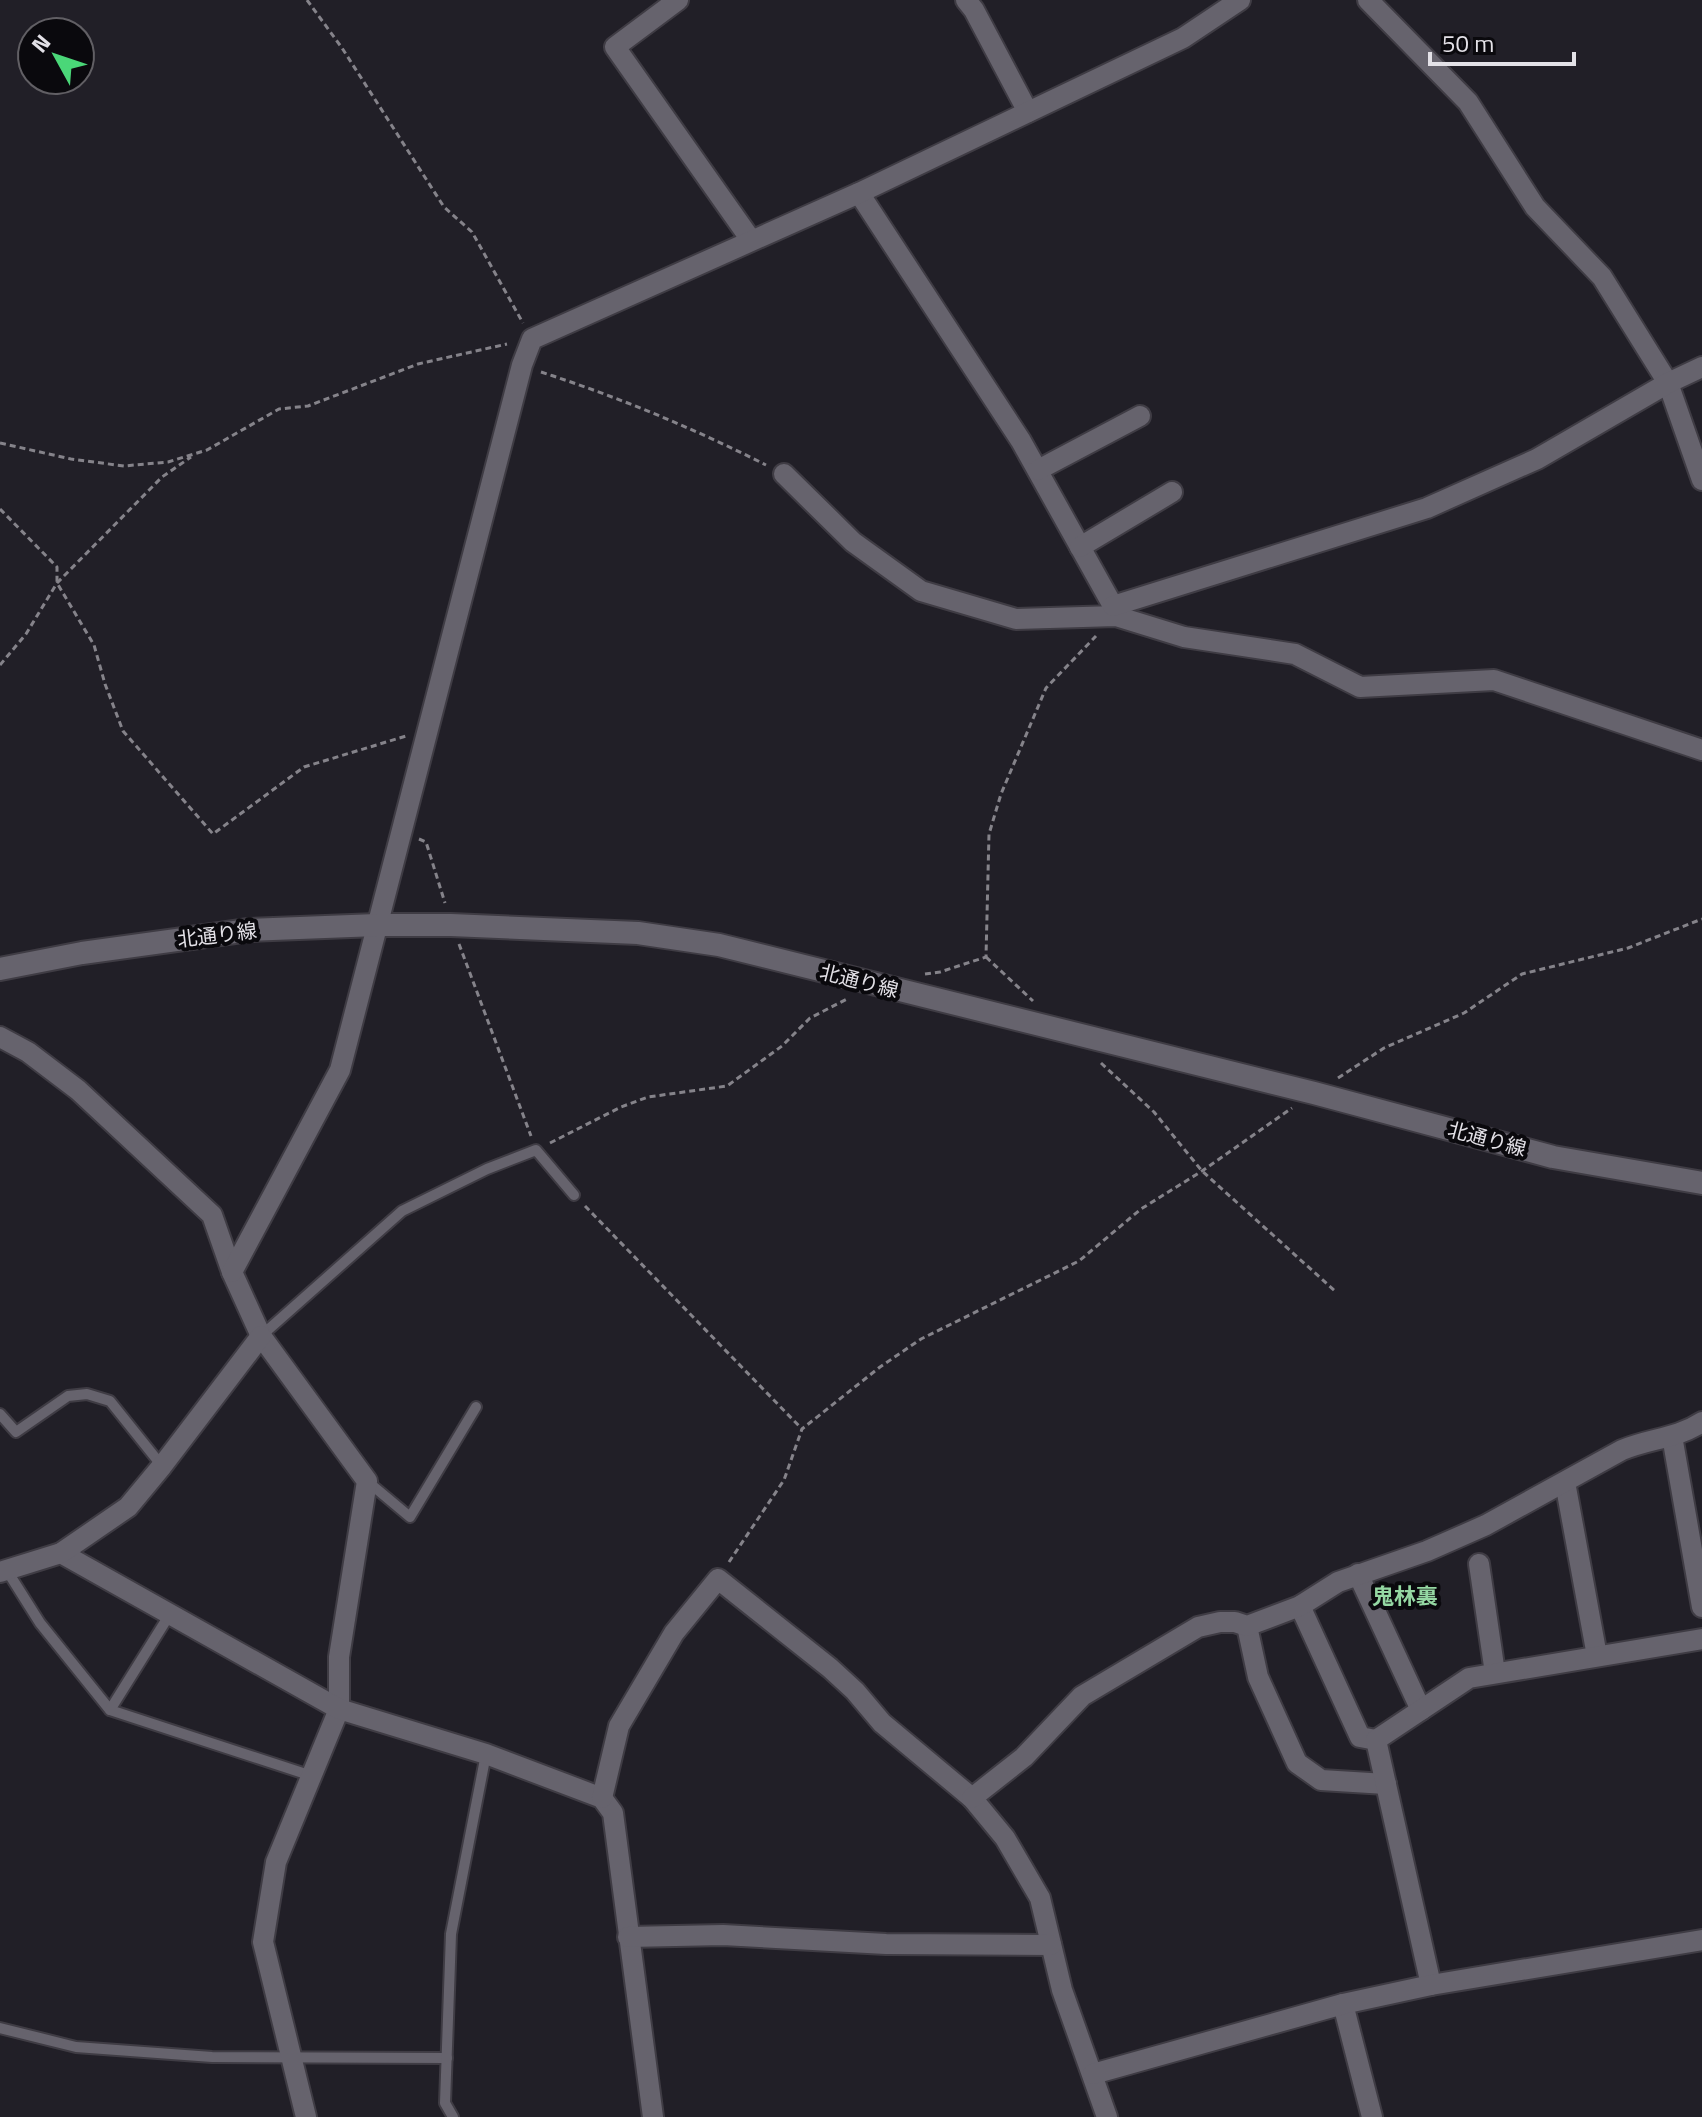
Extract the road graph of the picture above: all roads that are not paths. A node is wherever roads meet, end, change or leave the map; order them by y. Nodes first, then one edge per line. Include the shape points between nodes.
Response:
1 (678, 0) edge
2 (966, 0) edge
3 (1240, 0) edge
4 (1368, 0) edge
5 (1028, 112) junction
6 (859, 193) junction
7 (751, 240) junction
8 (1702, 367) edge
9 (1668, 383) junction
10 (1140, 416) dead end
11 (1038, 470) junction
12 (784, 474) road end
13 (1702, 480) edge
14 (1172, 492) dead end
15 (1080, 547) junction
16 (1114, 611) junction
17 (1702, 750) edge
18 (377, 925) junction
19 (0, 969) edge
20 (0, 1037) edge
21 (1702, 1183) edge
22 (574, 1195) road end
23 (232, 1272) junction
24 (261, 1336) junction
25 (476, 1407) dead end
26 (0, 1414) edge
27 (1702, 1422) edge
28 (1672, 1436) junction
29 (162, 1466) junction
30 (367, 1481) junction
31 (1565, 1482) junction
32 (61, 1553) junction
33 (1479, 1564) dead end
34 (3, 1570) edge
35 (1358, 1574) junction
36 (1300, 1606) junction
37 (1702, 1607) edge
38 (170, 1614) junction
39 (1247, 1626) junction
40 (1702, 1639) edge
41 (1597, 1656) junction
42 (1495, 1673) junction
43 (339, 1709) junction
44 (110, 1710) junction
45 (1421, 1710) junction
46 (1376, 1740) junction
47 (486, 1754) junction
48 (312, 1776) junction
49 (1386, 1784) junction
50 (602, 1798) junction
51 (972, 1798) junction
52 (628, 1937) junction
53 (1702, 1940) edge
54 (1051, 1945) junction
55 (1431, 1985) junction
56 (1343, 2004) junction
57 (0, 2028) edge
58 (291, 2058) junction
59 (447, 2058) junction
60 (1093, 2074) junction
61 (306, 2117) edge
62 (453, 2117) edge
63 (653, 2117) edge
64 (1107, 2117) edge
65 (1372, 2117) edge

1 - 7 street via 615,47
2 - 5 street
3 - 5 street via 1183,38
4 - 9 street via 1468,102 1535,207 1602,277
5 - 6 street
6 - 7 street
6 - 11 street
7 - 18 street via 532,339
8 - 9 street
9 - 13 street
9 - 16 street via 1537,459 1427,508
10 - 11 street
11 - 15 street
12 - 16 street via 853,542 921,591 1016,619
14 - 15 street
15 - 16 street
16 - 17 street via 1184,637 1295,654 1360,687 1494,680
18 - 19 street, 北通り線 via 249,930
18 - 21 street, 北通り線 via 638,933 719,945 1553,1157
18 - 23 street via 340,1070
20 - 23 street via 78,1090 212,1215
22 - 24 lane via 536,1150 487,1169 402,1211
23 - 24 street
24 - 29 street
24 - 30 street
25 - 30 lane via 410,1517
26 - 29 lane via 16,1432 68,1396 87,1394 110,1401
27 - 28 street
28 - 31 street via 1645,1440
28 - 37 street
29 - 32 street via 128,1507
30 - 43 street via 339,1657
31 - 35 street via 1486,1525
31 - 41 street
32 - 34 street
32 - 38 street
33 - 42 street
34 - 44 lane
35 - 36 street
35 - 45 street
36 - 39 street
36 - 46 street via 1360,1737
38 - 43 street
38 - 44 lane
39 - 49 street via 1258,1677 1297,1763 1321,1780
39 - 51 street via 1220,1622 1198,1627 1082,1696 1024,1757
40 - 41 street
41 - 42 street
42 - 45 street via 1469,1678
43 - 47 street
43 - 48 street
44 - 48 lane
45 - 46 street
46 - 49 street
47 - 50 street
47 - 59 lane via 451,1934
48 - 58 street via 276,1862 263,1942
49 - 55 street
50 - 51 street via 619,1726 674,1633 718,1579 820,1659 882,1723
50 - 52 street via 613,1813
51 - 54 street via 1005,1838 1040,1898
52 - 54 street
52 - 63 street
53 - 55 street
54 - 60 street
55 - 56 street
56 - 60 street
56 - 65 street
57 - 58 lane via 76,2047
58 - 59 lane
58 - 61 street
59 - 62 lane via 445,2103
60 - 64 street

